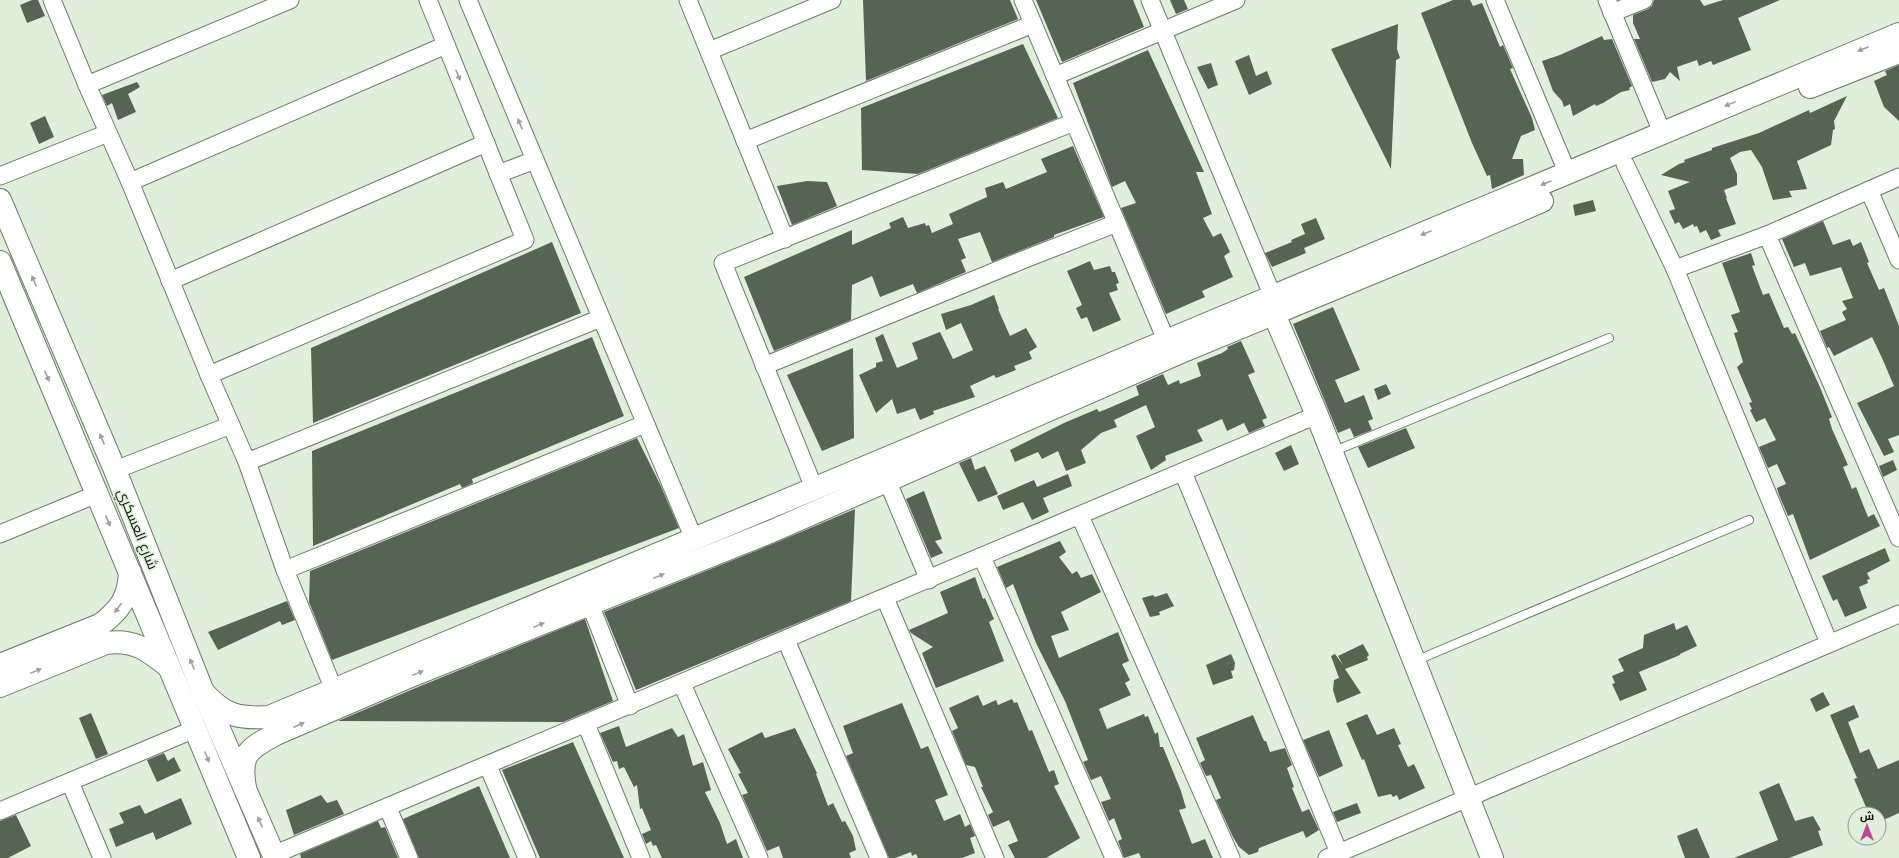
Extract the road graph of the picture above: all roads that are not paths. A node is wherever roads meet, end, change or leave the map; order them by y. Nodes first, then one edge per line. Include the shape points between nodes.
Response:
1 (52, 0) edge
2 (290, 0) edge
3 (428, 0) edge
4 (468, 0) edge
5 (688, 0) edge
6 (832, 0) edge
7 (1023, 0) edge
8 (1150, 0) edge
9 (1236, 0) edge
10 (1494, 0) edge
11 (1644, 0) edge
12 (1610, 6) edge
13 (1033, 24) junction
14 (1163, 30) junction
15 (1899, 34) edge
16 (446, 45) junction
17 (709, 51) junction
18 (1899, 52) edge
19 (1055, 76) junction
20 (87, 85) junction
21 (1797, 85) junction
22 (1756, 101) junction
23 (1074, 122) junction
24 (1662, 132) junction
25 (108, 133) junction
26 (745, 141) junction
27 (486, 143) junction
28 (535, 160) junction
29 (1625, 164) junction
30 (498, 174) junction
31 (1568, 174) junction
32 (0, 176) edge
33 (1899, 177) edge
34 (130, 182) junction
35 (1869, 190) junction
36 (0, 200) edge
37 (1117, 223) junction
38 (1767, 235) junction
39 (785, 239) junction
40 (1899, 260) edge
41 (0, 262) edge
42 (1675, 269) junction
43 (170, 281) junction
44 (42, 301) junction
45 (18, 306) junction
46 (1274, 306) junction
47 (601, 318) junction
48 (1609, 338) dead end
49 (1166, 340) junction
50 (61, 347) junction
51 (38, 353) junction
52 (764, 366) junction
53 (209, 375) junction
54 (1317, 415) junction
55 (645, 424) junction
56 (231, 425) junction
57 (959, 438) junction
58 (926, 452) junction
59 (1332, 452) junction
60 (247, 462) junction
61 (115, 470) junction
62 (1183, 472) junction
63 (887, 480) junction
64 (814, 488) junction
65 (97, 494) junction
66 (1080, 516) junction
67 (1749, 520) dead end
68 (0, 534) edge
69 (1899, 538) edge
70 (694, 539) junction
71 (982, 557) junction
72 (285, 570) junction
73 (130, 572) junction
74 (929, 580) junction
75 (885, 598) junction
76 (590, 604) junction
77 (1899, 614) edge
78 (786, 640) junction
79 (1829, 643) junction
80 (1415, 662) junction
81 (0, 665) edge
82 (170, 667) junction
83 (682, 684) junction
84 (0, 686) edge
85 (334, 690) junction
86 (203, 692) junction
87 (630, 706) junction
88 (586, 724) junction
89 (272, 726) junction
90 (195, 729) junction
91 (488, 766) junction
92 (70, 782) junction
93 (245, 788) junction
94 (1468, 796) junction
95 (388, 808) junction
96 (0, 811) edge
97 (1333, 855) edge
98 (274, 857) edge
99 (102, 858) edge
100 (249, 858) edge
101 (409, 858) edge
102 (527, 858) edge
103 (641, 858) edge
104 (759, 858) edge
105 (879, 858) edge
106 (995, 858) edge
107 (1114, 858) edge
108 (1231, 858) edge
109 (1492, 858) edge

1 - 20 street
2 - 20 street
3 - 16 street
28 -> 4 street
5 - 17 street
6 - 17 street
7 - 13 street
8 - 14 street
9 - 14 street
10 - 31 street
11 - 12 street
12 - 24 street
13 - 19 street
13 - 26 street
14 - 19 street
14 - 46 street
15 -> 21 street
16 -> 27 street
16 - 34 street
17 - 26 street
18 - 21 street
19 - 23 street
20 - 25 street
21 - 22 street
22 -> 24 street
22 - 29 street
23 - 37 street
23 - 39 street
24 - 31 street
25 - 32 street
25 - 34 street
26 - 39 street
27 - 30 street
27 - 43 street
28 - 30 street
28 - 47 street
29 - 42 street
29 - 46 street via 1454,239
30 - 53 street via 525,240
31 -> 46 street
33 - 35 street
34 - 43 street
35 - 38 street
35 - 40 street
44 -> 36 street, شارع العسكري
37 - 49 street
37 - 52 street
38 - 42 street
38 - 69 street
39 - 52 street via 723,263
41 - 45 street, شارع العسكري
42 - 79 street
43 - 53 street
44 - 45 street via 41,307 31,314
44 - 50 street, شارع العسكري
45 - 51 street, شارع العسكري
46 - 49 street
46 - 54 street
46 - 57 street
47 - 55 street
47 - 60 street
48 - 59 lane
49 - 57 street
50 - 51 street via 51,340 44,342
61 -> 50 street, شارع العسكري
51 -> 65 street, شارع العسكري
52 - 64 street
53 - 56 street
54 - 59 street
54 - 62 street
55 - 70 street
55 - 72 street
56 - 60 street
56 - 61 street
57 - 58 street
58 - 63 street
58 - 64 street
59 - 80 street
60 - 72 street
86 -> 61 street, شارع العسكري
62 - 66 street
62 - 97 street
63 - 74 street
76 -> 63 street via 770,532
64 - 70 street
65 - 68 street
65 -> 73 street, شارع العسكري
66 - 71 street
66 - 108 street
67 - 80 lane
70 - 85 street
71 - 74 street
71 - 107 street
72 - 85 street
73 -> 81 street via 129,589 122,604 114,615 100,626
73 - 82 street, شارع العسكري
74 - 75 street
75 - 78 street
75 - 106 street
76 - 87 street
89 -> 76 street via 413,675
77 - 79 street
78 - 83 street
78 - 105 street
79 - 94 street
80 - 94 street
84 -> 82 street via 106,643 119,641 133,643
82 - 90 street, شارع العسكري
83 - 87 street
83 - 104 street
85 - 89 street
86 - 89 street via 217,707 232,715
86 - 93 street, شارع العسكري
87 - 88 street
88 - 91 street
88 - 103 street
89 - 93 street via 245,757 242,772
90 - 92 street
90 -> 100 street, شارع العسكري
91 - 95 street
91 - 102 street
92 - 96 street
92 - 99 street
98 -> 93 street, شارع العسكري
94 - 97 street
94 - 109 street
95 - 98 street
95 - 101 street

